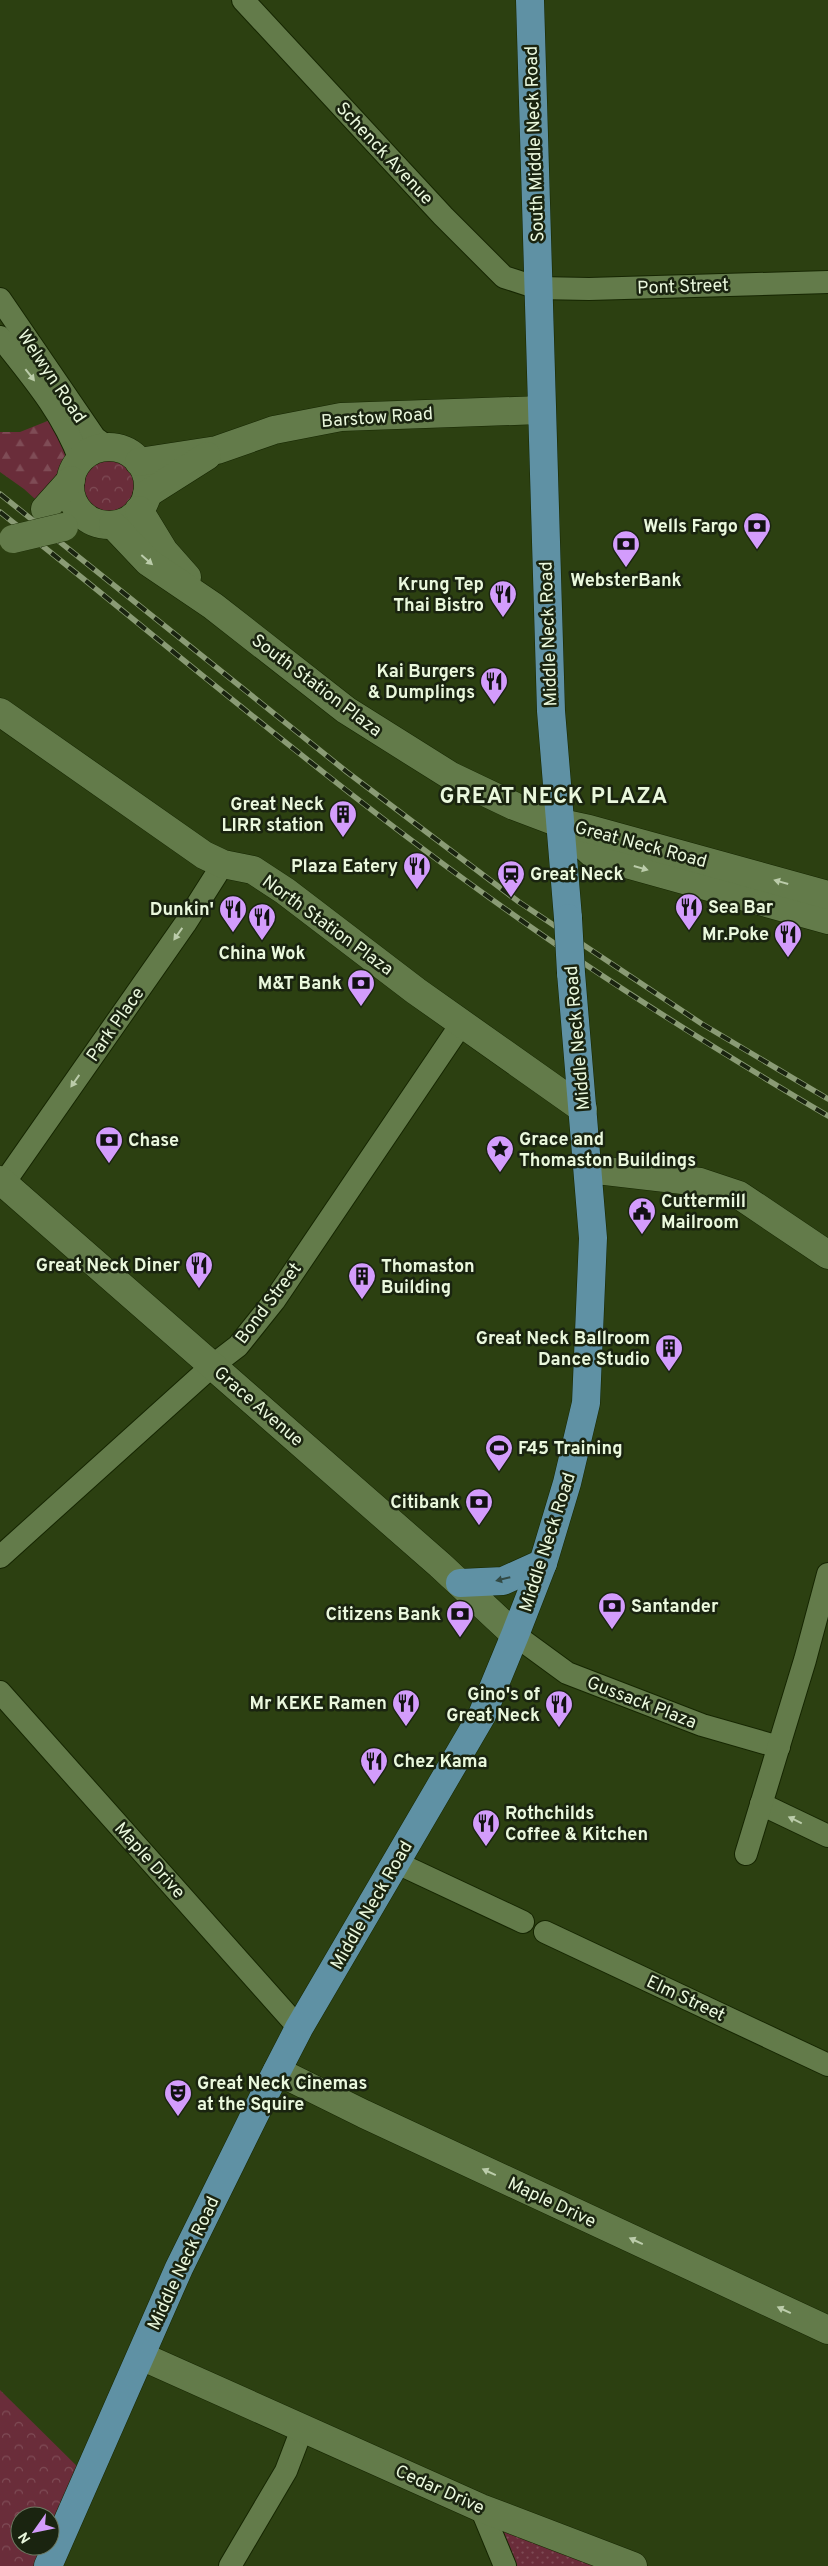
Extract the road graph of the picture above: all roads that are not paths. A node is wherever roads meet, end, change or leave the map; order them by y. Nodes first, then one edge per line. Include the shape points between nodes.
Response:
1 (243, 0) edge
2 (530, 0) edge
3 (828, 282) edge
4 (538, 288) junction
5 (0, 299) edge
6 (0, 337) edge
7 (541, 410) junction
8 (108, 448) junction
9 (217, 450) junction
10 (139, 462) junction
11 (75, 470) junction
12 (143, 502) junction
13 (54, 518) junction
14 (104, 524) junction
15 (6, 543) edge
16 (213, 606) junction
17 (0, 712) edge
18 (559, 823) junction
19 (223, 864) junction
20 (828, 896) edge
21 (828, 920) edge
22 (462, 1023) junction
23 (583, 1109) junction
24 (588, 1169) junction
25 (2, 1182) edge
26 (828, 1255) edge
27 (212, 1366) junction
28 (0, 1557) edge
29 (543, 1564) junction
30 (828, 1574) edge
31 (460, 1584) junction
32 (515, 1635) junction
33 (0, 1692) edge
34 (779, 1748) junction
35 (761, 1804) junction
36 (828, 1836) edge
37 (746, 1854) dead end
38 (395, 1862) junction
39 (524, 1922) dead end
40 (545, 1932) dead end
41 (299, 2028) junction
42 (828, 2065) edge
43 (277, 2071) junction
44 (828, 2330) edge
45 (142, 2353) junction
46 (250, 2406) junction
47 (302, 2429) junction
48 (481, 2508) junction
49 (48, 2566) edge
50 (230, 2566) edge
51 (505, 2566) edge
52 (632, 2566) edge

1 - 4 street, Schenck Avenue via 504,277
2 - 4 main road, South Middle Neck Road
3 - 4 street, Pont Street
4 - 7 main road, Middle Neck Road
5 - 8 street, Welwyn Road via 91,433
6 -> 11 street, Welwyn Road via 60,416 72,437
7 - 9 street, Barstow Road via 341,417 274,430
7 - 18 main road, Middle Neck Road via 550,712
8 - 10 street via 126,452
8 - 11 street via 90,452
9 - 10 street, Barstow Road
9 - 12 street, Barstow Road
10 - 12 street via 148,483
11 - 13 street
11 - 14 street via 74,502 80,512
12 - 14 street via 123,523
12 - 16 street, South Station Plaza via 164,551
13 - 14 street
13 - 15 street, bridge
14 -> 16 street, South Station Plaza via 148,562
16 - 18 street, South Station Plaza via 341,707 418,756 472,786
17 - 19 street, North Station Plaza via 204,855
20 -> 18 street, Great Neck Road
18 -> 21 street, Great Neck Road via 594,855
18 - 23 main road, Middle Neck Road, bridge
19 - 22 street, North Station Plaza via 253,870 285,891
19 -> 25 street, Park Place via 185,924
22 - 23 street, North Station Plaza
22 - 27 street, Bond Street via 274,1301 238,1346
23 - 24 main road, Middle Neck Road
24 - 26 street via 700,1182 739,1195
24 - 29 main road, Middle Neck Road via 592,1276 586,1404
25 - 27 street, Grace Avenue
27 - 28 street, Bond Street
27 - 31 street, Grace Avenue
29 -> 31 main road via 503,1581
29 - 32 main road, Middle Neck Road
30 - 34 street
31 - 32 street, Grace Avenue
32 - 34 street, Gussack Plaza via 567,1673 702,1725
32 - 38 main road, Middle Neck Road via 482,1715
33 - 41 street, Maple Drive
34 - 35 street
36 -> 35 street
35 - 37 street
38 - 39 street
38 - 41 main road, Middle Neck Road
40 - 42 street, Elm Street
41 - 43 main road, Middle Neck Road
44 -> 43 street, Maple Drive
43 - 45 main road, Middle Neck Road via 179,2268
45 - 46 street, Cedar Drive via 169,2387
45 - 46 street via 163,2345
45 - 49 main road, Middle Neck Road
46 - 47 street, Cedar Drive
47 - 48 street, Cedar Drive
47 - 50 street via 286,2471
48 - 51 street
48 - 52 street, Cedar Drive

